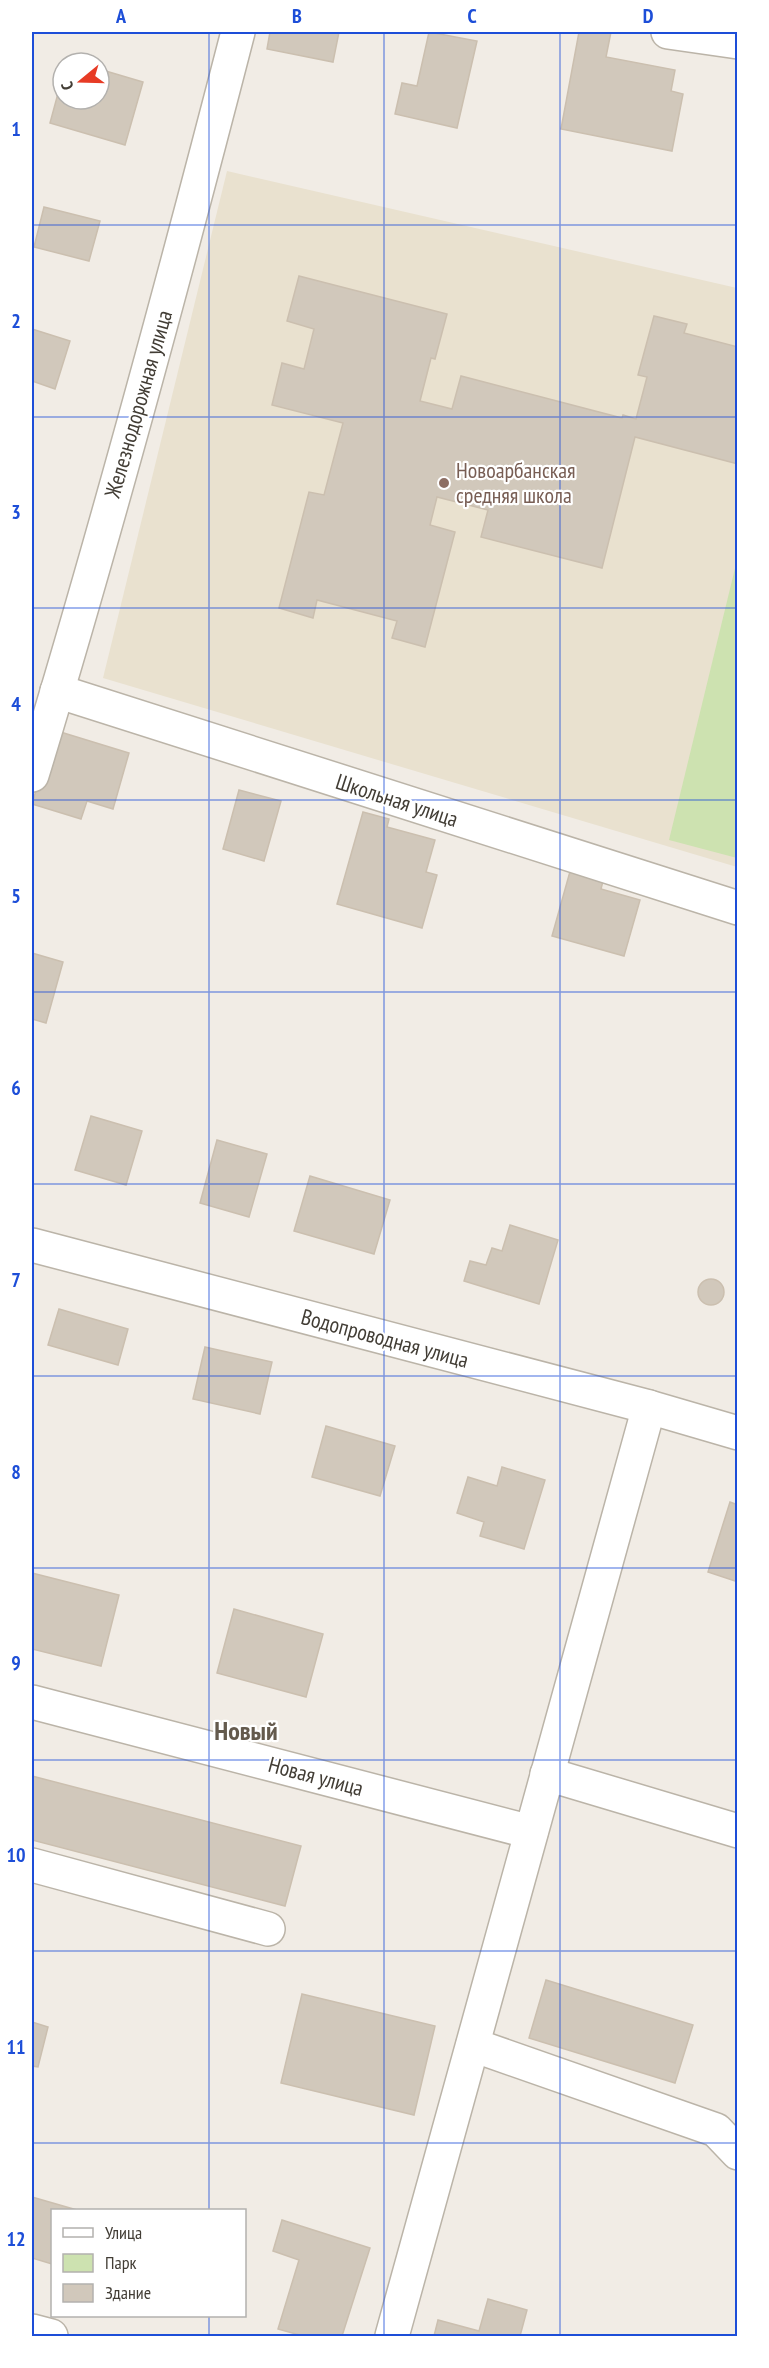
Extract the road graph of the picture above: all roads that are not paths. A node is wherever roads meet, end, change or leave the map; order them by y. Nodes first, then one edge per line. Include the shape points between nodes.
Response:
1 (238, 32) edge
2 (668, 32) edge
3 (738, 42) edge
4 (57, 691) junction
5 (32, 775) edge
6 (738, 909) edge
7 (32, 1245) edge
8 (649, 1407) junction
9 (738, 1433) edge
10 (32, 1702) edge
11 (547, 1774) junction
12 (738, 1831) edge
13 (531, 1832) junction
14 (32, 1865) edge
15 (268, 1929) dead end
16 (473, 2045) junction
17 (738, 2153) edge
18 (32, 2331) edge
19 (51, 2337) edge
20 (392, 2337) edge

1 - 4 street, Железнодорожная улица
2 - 3 street
4 - 5 street, Железнодорожная улица
4 - 6 street, Школьная улица
7 - 8 street, Водопроводная улица
8 - 9 street, Водопроводная улица
8 - 11 street
10 - 13 street, Новая улица
11 - 12 street
11 - 13 street
13 - 16 street
14 - 15 street
16 - 17 street via 716,2130
16 - 20 street
18 - 19 street

